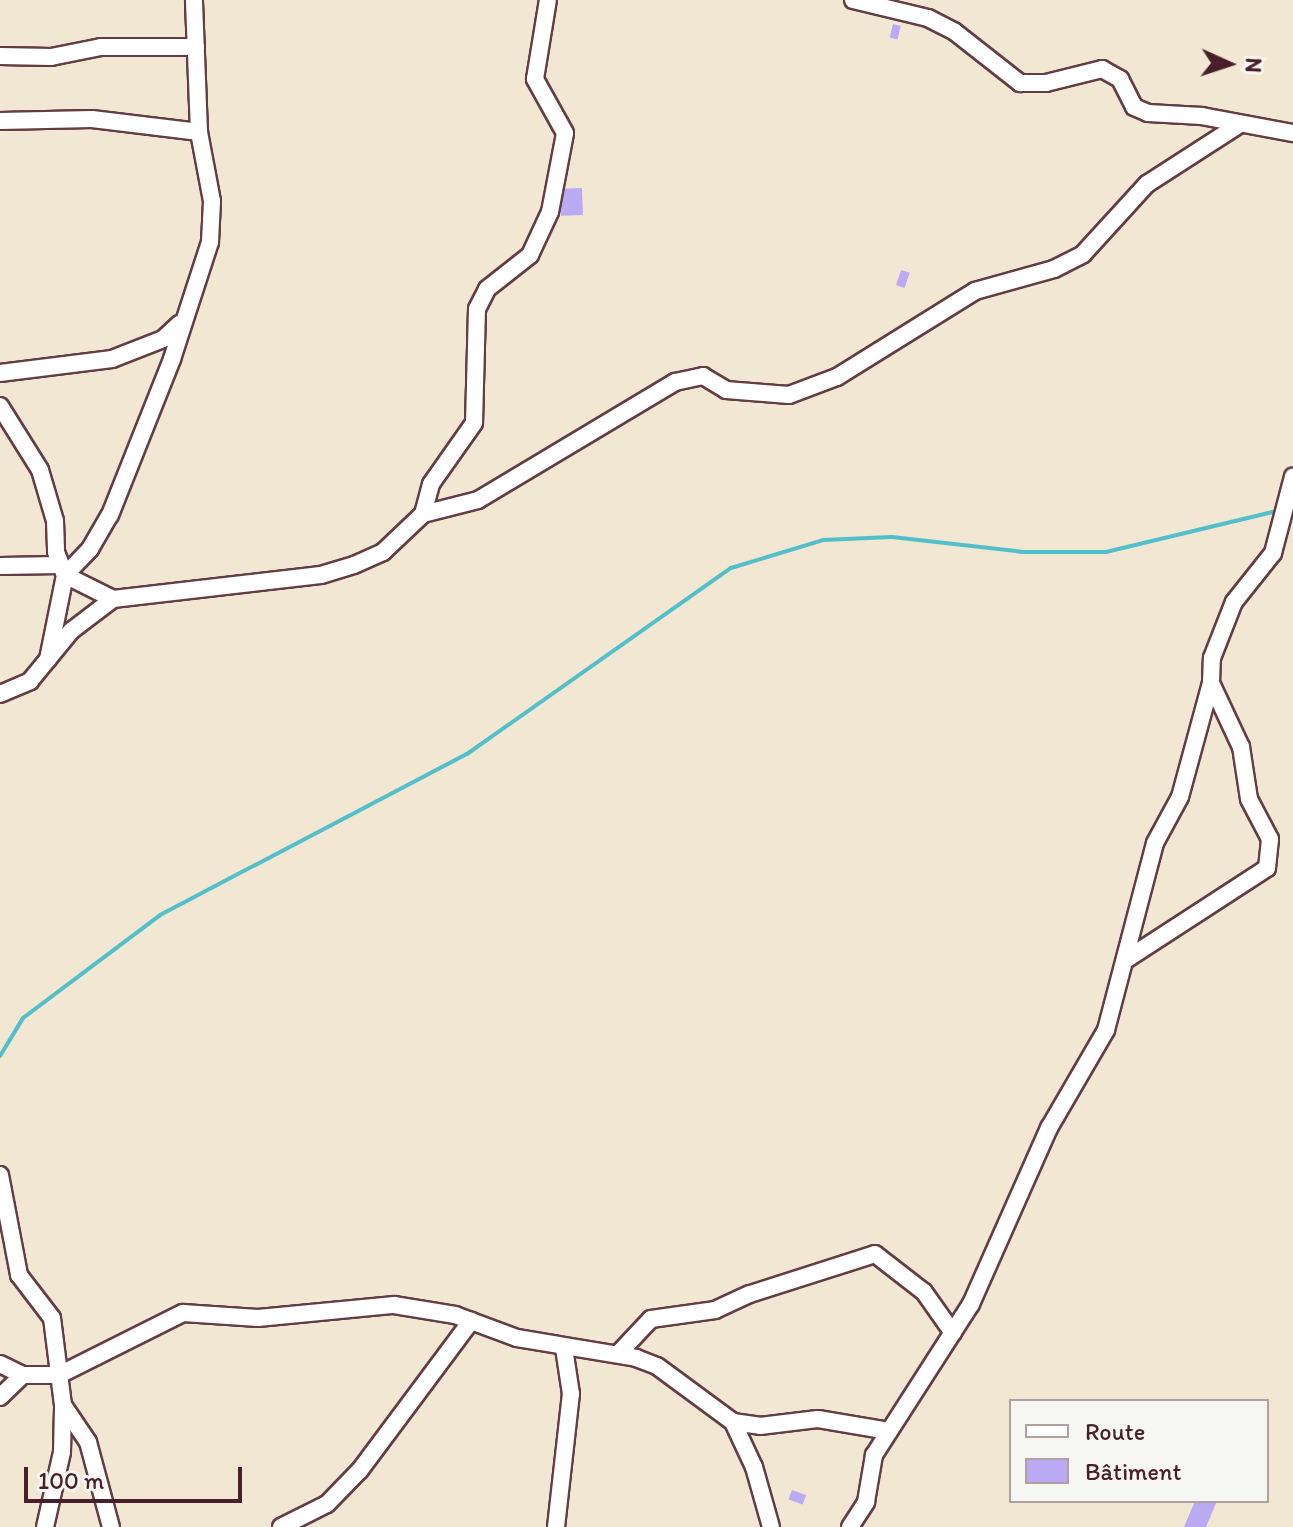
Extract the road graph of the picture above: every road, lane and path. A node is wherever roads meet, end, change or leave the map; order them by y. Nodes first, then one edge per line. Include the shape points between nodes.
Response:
1 (194, 0) edge
2 (548, 0) edge
3 (853, 0) edge
4 (196, 47) junction
5 (0, 56) edge
6 (0, 121) edge
7 (1237, 126) junction
8 (199, 132) junction
9 (1293, 133) edge
10 (179, 324) junction
11 (0, 373) edge
12 (0, 406) edge
13 (1293, 477) edge
14 (423, 514) junction
15 (0, 566) edge
16 (62, 570) junction
17 (113, 599) junction
18 (48, 659) junction
19 (1211, 683) junction
20 (0, 694) edge
21 (1127, 959) junction
22 (0, 1175) edge
23 (471, 1321) junction
24 (953, 1333) junction
25 (564, 1348) junction
26 (618, 1354) junction
27 (0, 1364) edge
28 (23, 1375) junction
29 (59, 1375) junction
30 (0, 1397) edge
31 (63, 1405) junction
32 (733, 1422) junction
33 (889, 1431) junction
34 (45, 1527) edge
35 (111, 1527) edge
36 (281, 1527) edge
37 (556, 1527) edge
38 (771, 1527) edge
39 (850, 1527) edge

1 - 4 street
2 - 14 street via 535,79 565,133 550,212 530,255 487,289 477,309 474,423 431,484
3 - 7 street via 928,18 955,32 1020,83 1046,83 1102,69 1120,79 1134,107 1148,113 1202,116
4 - 5 street via 101,47 51,57
4 - 8 street
6 - 8 street via 92,119
7 - 9 street
7 - 14 street via 1147,184 1083,254 1054,269 975,291 859,367 789,395 726,390 703,376 675,382 478,500
8 - 10 street via 213,220
10 - 11 street via 163,339 112,359
10 - 16 street via 172,359 110,515 90,549
12 - 16 street via 40,470
13 - 19 street via 1273,553 1243,588 1221,632
14 - 17 street via 383,552 321,575
15 - 16 street
16 - 17 street
16 - 18 street
17 - 18 street via 71,631
18 - 20 street via 30,681
19 - 21 street via 1180,797 1155,843 1141,887
19 - 21 street via 1241,747 1249,799 1270,839 1267,868
21 - 24 street via 1106,1030 1049,1128 1001,1243
22 - 29 street via 19,1275 52,1318
23 - 25 street
23 - 29 street via 394,1305 258,1318 183,1313
23 - 36 street via 360,1470 327,1504
24 - 26 street via 924,1292 875,1254 715,1310 651,1319
24 - 33 street
25 - 26 street
25 - 37 street via 571,1394
26 - 32 street via 657,1366
27 - 28 street
28 - 29 street
28 - 30 street
29 - 31 street
31 - 34 street via 62,1452
31 - 35 street via 88,1442
32 - 33 street via 760,1426 818,1419
32 - 38 street via 754,1467
33 - 39 street via 874,1455 866,1502

